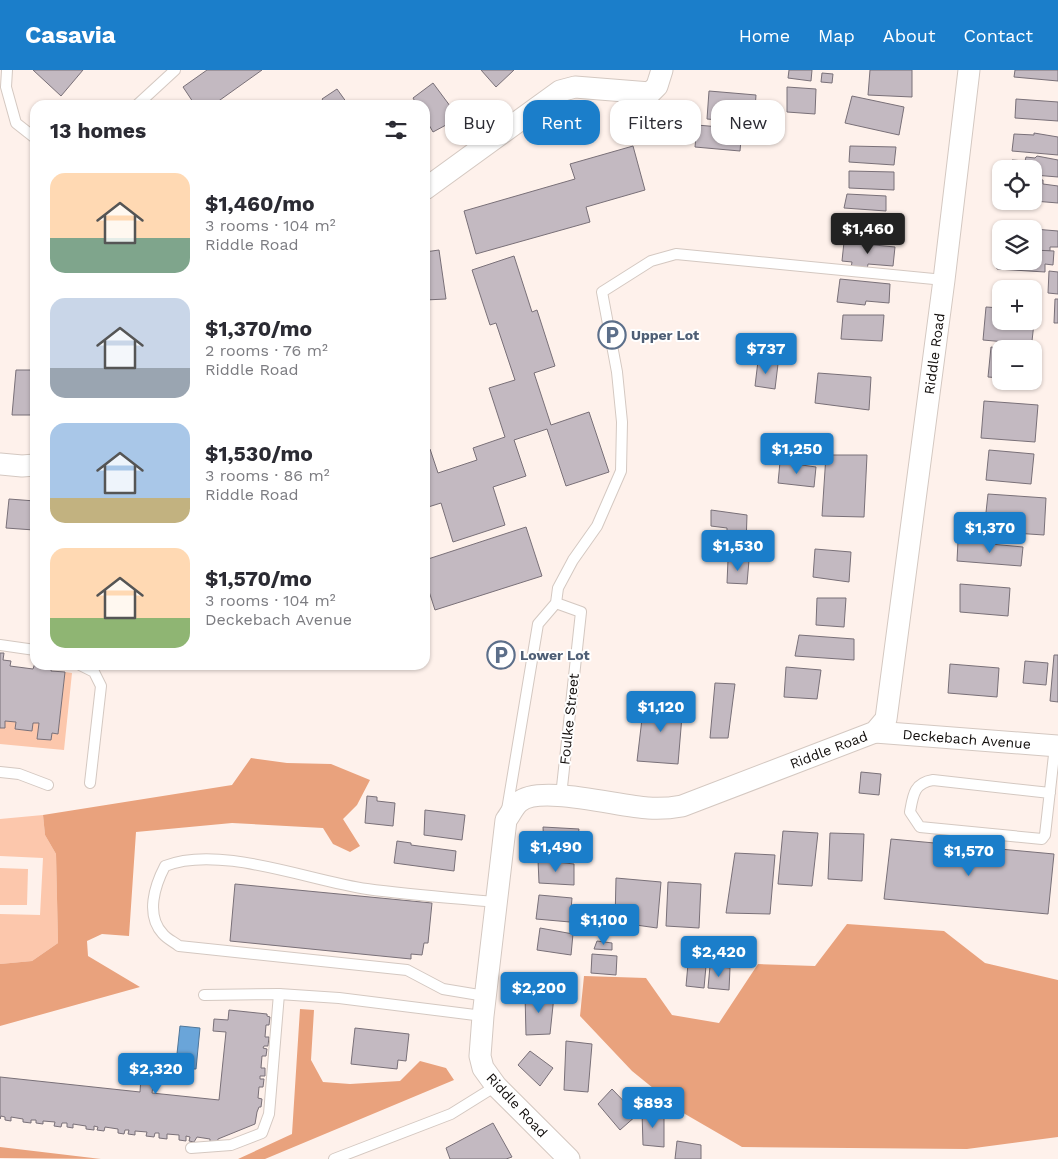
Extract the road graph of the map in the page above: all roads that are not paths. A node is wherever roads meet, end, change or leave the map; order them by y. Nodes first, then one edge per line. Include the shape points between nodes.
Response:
1 (7, 70) edge
2 (176, 70) edge
3 (662, 70) edge
4 (969, 70) edge
5 (143, 100) edge
6 (30, 134) edge
7 (430, 185) edge
8 (944, 280) junction
9 (0, 464) edge
10 (30, 465) edge
11 (556, 603) junction
12 (0, 645) edge
13 (30, 649) edge
14 (90, 670) edge
15 (875, 732) junction
16 (1057, 746) edge
17 (0, 772) edge
18 (90, 783) dead end
19 (48, 785) dead end
20 (1050, 793) junction
21 (560, 796) junction
22 (506, 820) junction
23 (496, 902) junction
24 (279, 994) junction
25 (204, 995) dead end
26 (484, 1006) junction
27 (496, 1086) junction
28 (191, 1148) dead end
29 (334, 1159) edge
30 (569, 1159) edge

1 - 6 lane via 6,87 16,123
2 - 5 lane
3 - 7 street via 657,86 650,93 575,87 560,91
4 - 8 street, Riddle Road
8 - 11 lane via 676,254 651,261 602,292 617,372 622,422 621,472 597,526 558,588
8 - 15 street, Riddle Road via 889,705 886,718
9 - 10 street
11 - 21 lane, Foulke Street via 581,612
11 - 22 lane via 538,624
12 - 13 lane
14 - 18 lane via 101,686
15 - 16 street, Deckebach Avenue
15 - 21 street, Riddle Road via 682,806 646,808
16 - 20 lane
17 - 19 lane via 19,774
20 - 20 lane via 1046,836 1042,839 920,826 910,812 916,787 933,780
21 - 22 street, Riddle Road via 542,795 520,801
22 - 23 street, Riddle Road
23 - 26 street, Riddle Road
23 - 26 lane via 366,889 246,862 182,859 165,866 155,886 154,913 162,933 180,946 406,970
24 - 25 lane
24 - 26 lane
24 - 28 lane via 269,1114 262,1132 231,1145
26 - 27 street, Riddle Road via 480,1056 483,1068
27 - 29 lane via 451,1114
27 - 30 street, Riddle Road

